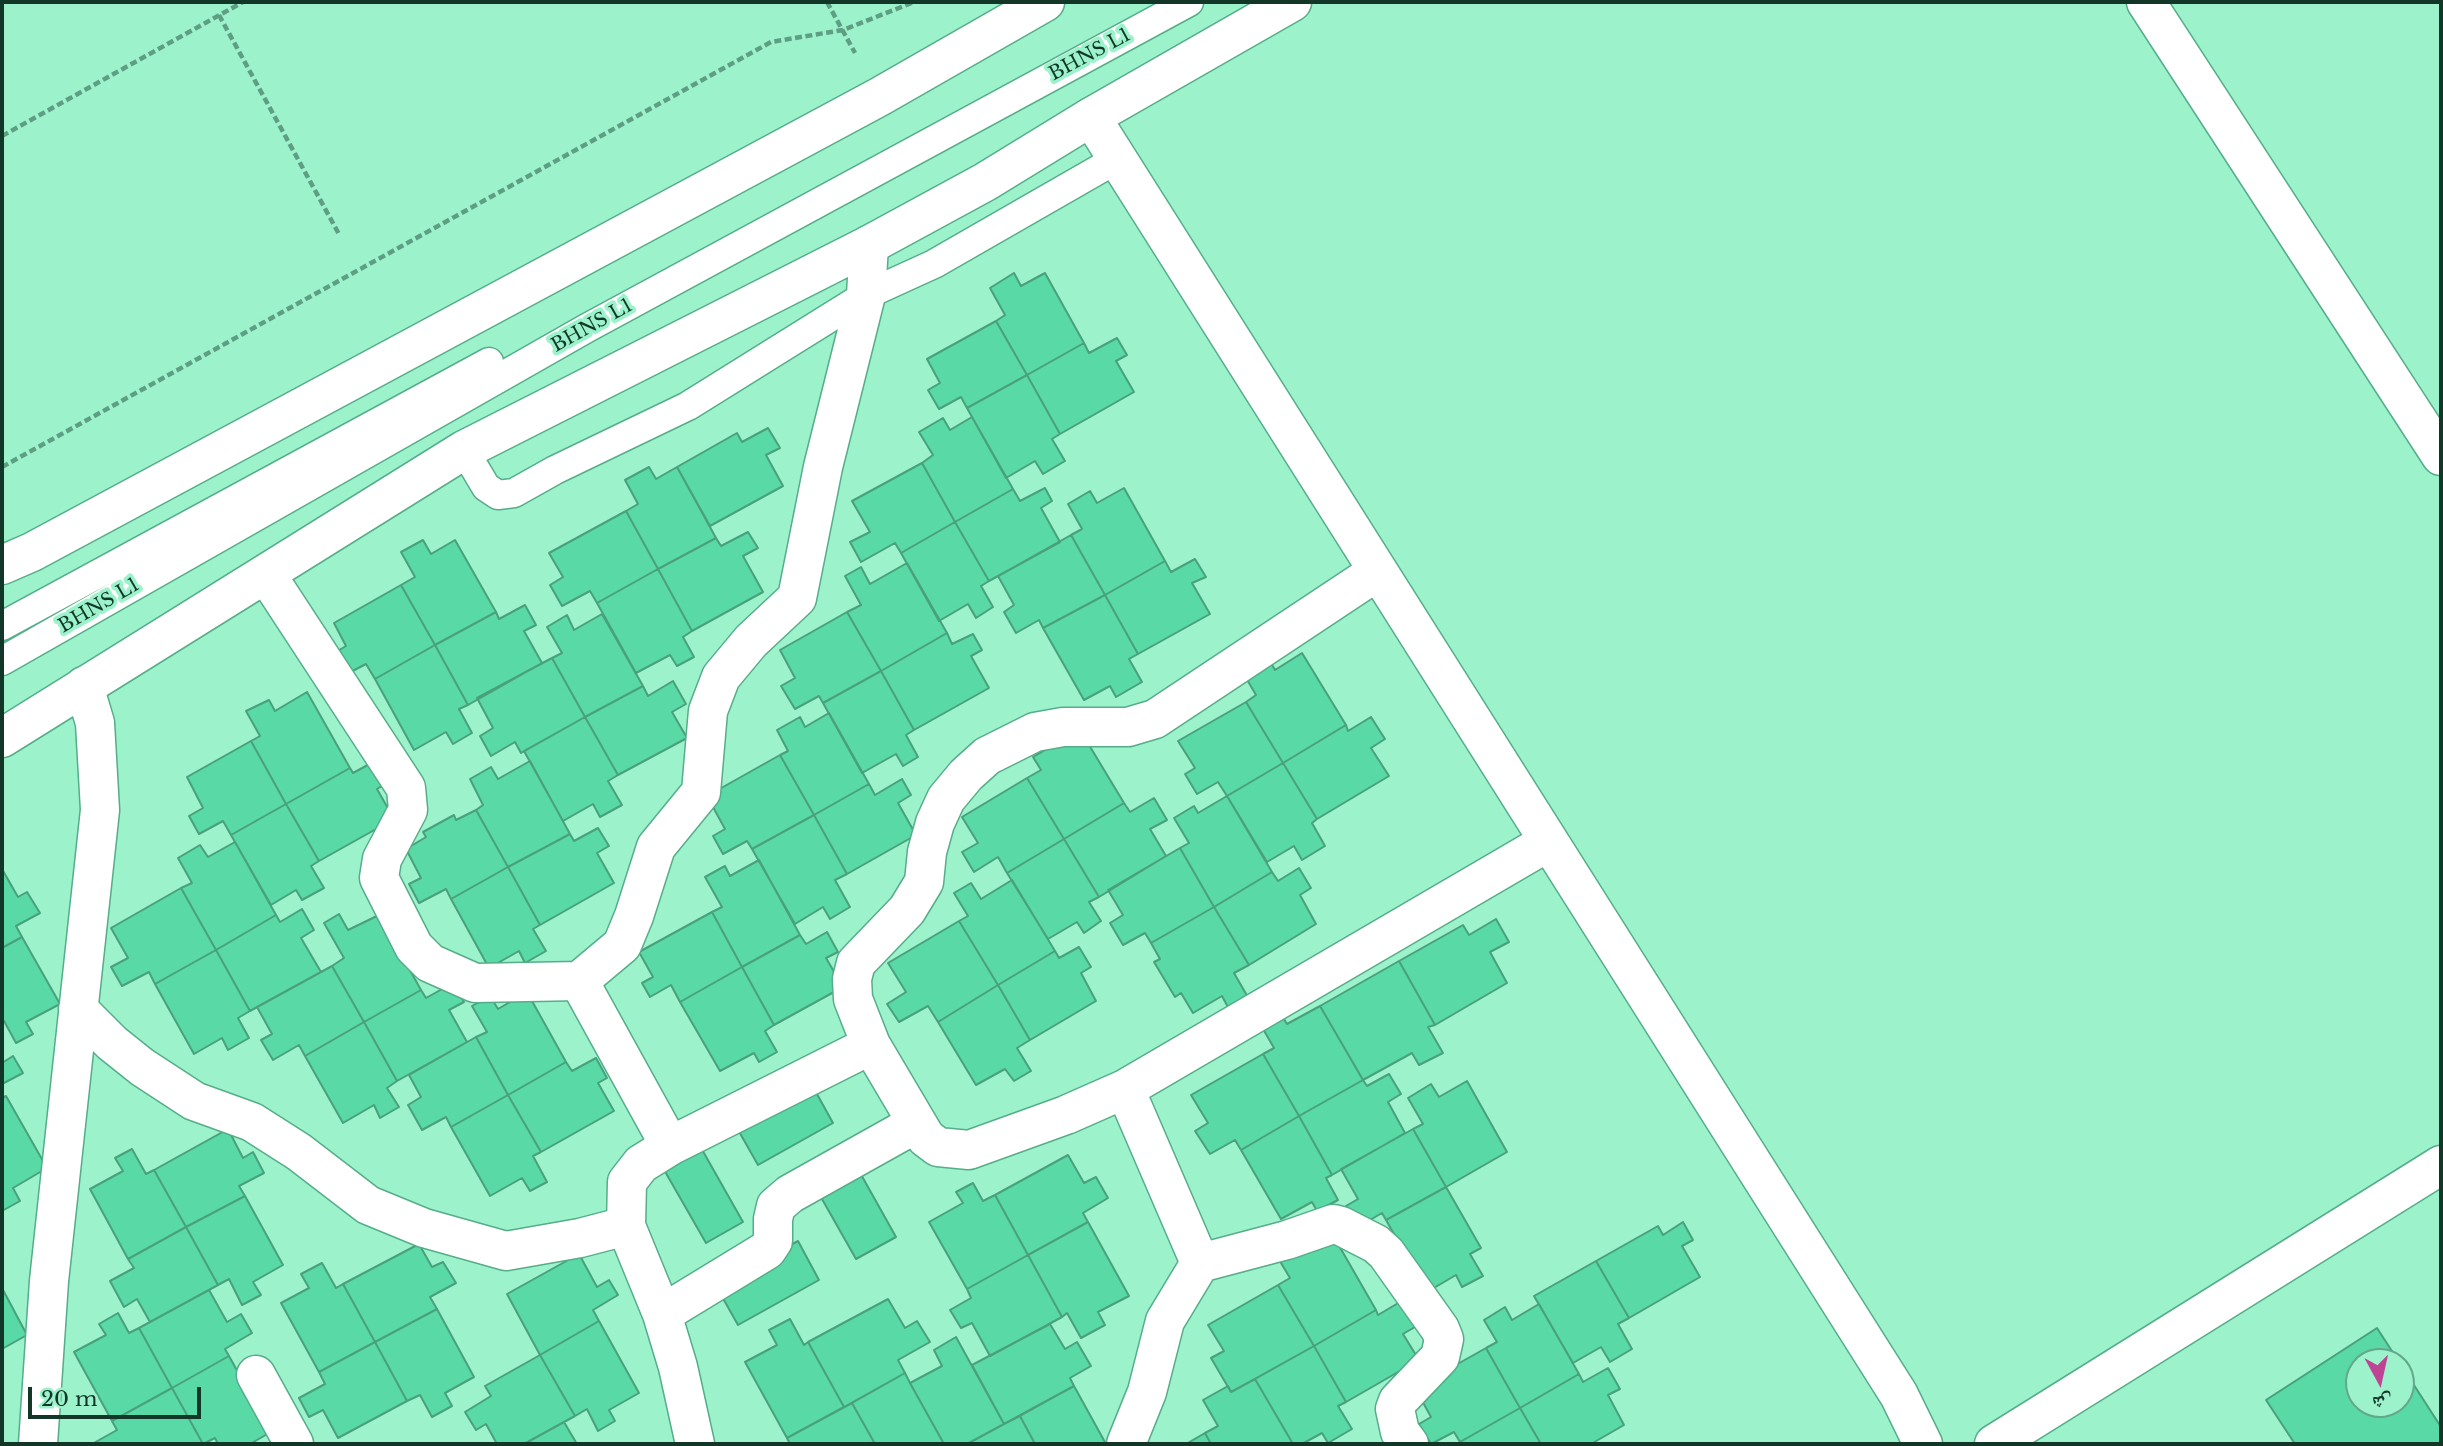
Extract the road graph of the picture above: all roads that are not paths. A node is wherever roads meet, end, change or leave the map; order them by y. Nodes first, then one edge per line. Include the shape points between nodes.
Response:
1 (1157, 2) edge
2 (1189, 2) edge
3 (1292, 2) edge
4 (2146, 2) edge
5 (1029, 5) edge
6 (1091, 117) junction
7 (1117, 159) junction
8 (869, 246) junction
9 (866, 295) junction
10 (464, 450) junction
11 (2441, 456) edge
12 (2, 565) edge
13 (1378, 571) junction
14 (266, 574) junction
15 (2, 626) edge
16 (2, 661) edge
17 (84, 686) junction
18 (2, 738) edge
19 (1548, 842) junction
20 (579, 981) junction
21 (78, 1009) junction
22 (871, 1045) junction
23 (1125, 1088) junction
24 (917, 1124) junction
25 (670, 1146) junction
26 (2441, 1165) edge
27 (626, 1226) junction
28 (1200, 1263) junction
29 (662, 1314) junction
30 (256, 1375) dead end
31 (38, 1444) edge
32 (294, 1444) edge
33 (695, 1444) edge
34 (1126, 1444) edge
35 (1409, 1444) edge
36 (1923, 1444) edge
37 (1994, 1444) edge

1 - 15 lane, BHNS L1
2 - 16 lane, BHNS L1 via 587,328
3 - 6 street
4 - 11 street
5 - 12 street via 879,97
6 - 7 street
6 - 8 street
7 - 9 lane via 934,264
7 - 13 street
8 - 9 street
8 - 10 street
9 - 10 lane via 688,406 514,493 498,495 486,487
9 - 20 street via 823,467 797,598 721,677 708,711 701,792 656,846 622,945
10 - 14 street
13 - 19 street
13 - 22 street via 1155,719 1129,727 1063,727 1035,732 986,755 946,799 927,852 924,881 907,910 856,963 853,999
14 - 17 street
14 - 20 street via 406,788 408,810 382,859 379,878 414,947 430,962 475,983
17 - 18 street
17 - 21 street via 95,723 100,810
19 - 23 street
19 - 36 street via 1899,1395
20 - 25 street
21 - 27 street via 111,1043 194,1101 252,1122 368,1205 424,1228 506,1251
21 - 31 street via 49,1281
22 - 24 street
22 - 25 street
23 - 24 street via 969,1150 938,1147
23 - 28 street
24 - 29 street via 790,1194 776,1206 773,1241 767,1250
25 - 27 street via 641,1164 627,1182
26 - 37 street
27 - 29 street
28 - 34 street via 1165,1321 1147,1392
28 - 35 street via 1333,1224 1376,1244 1444,1339 1440,1357 1395,1409
29 - 33 street
30 - 32 street

